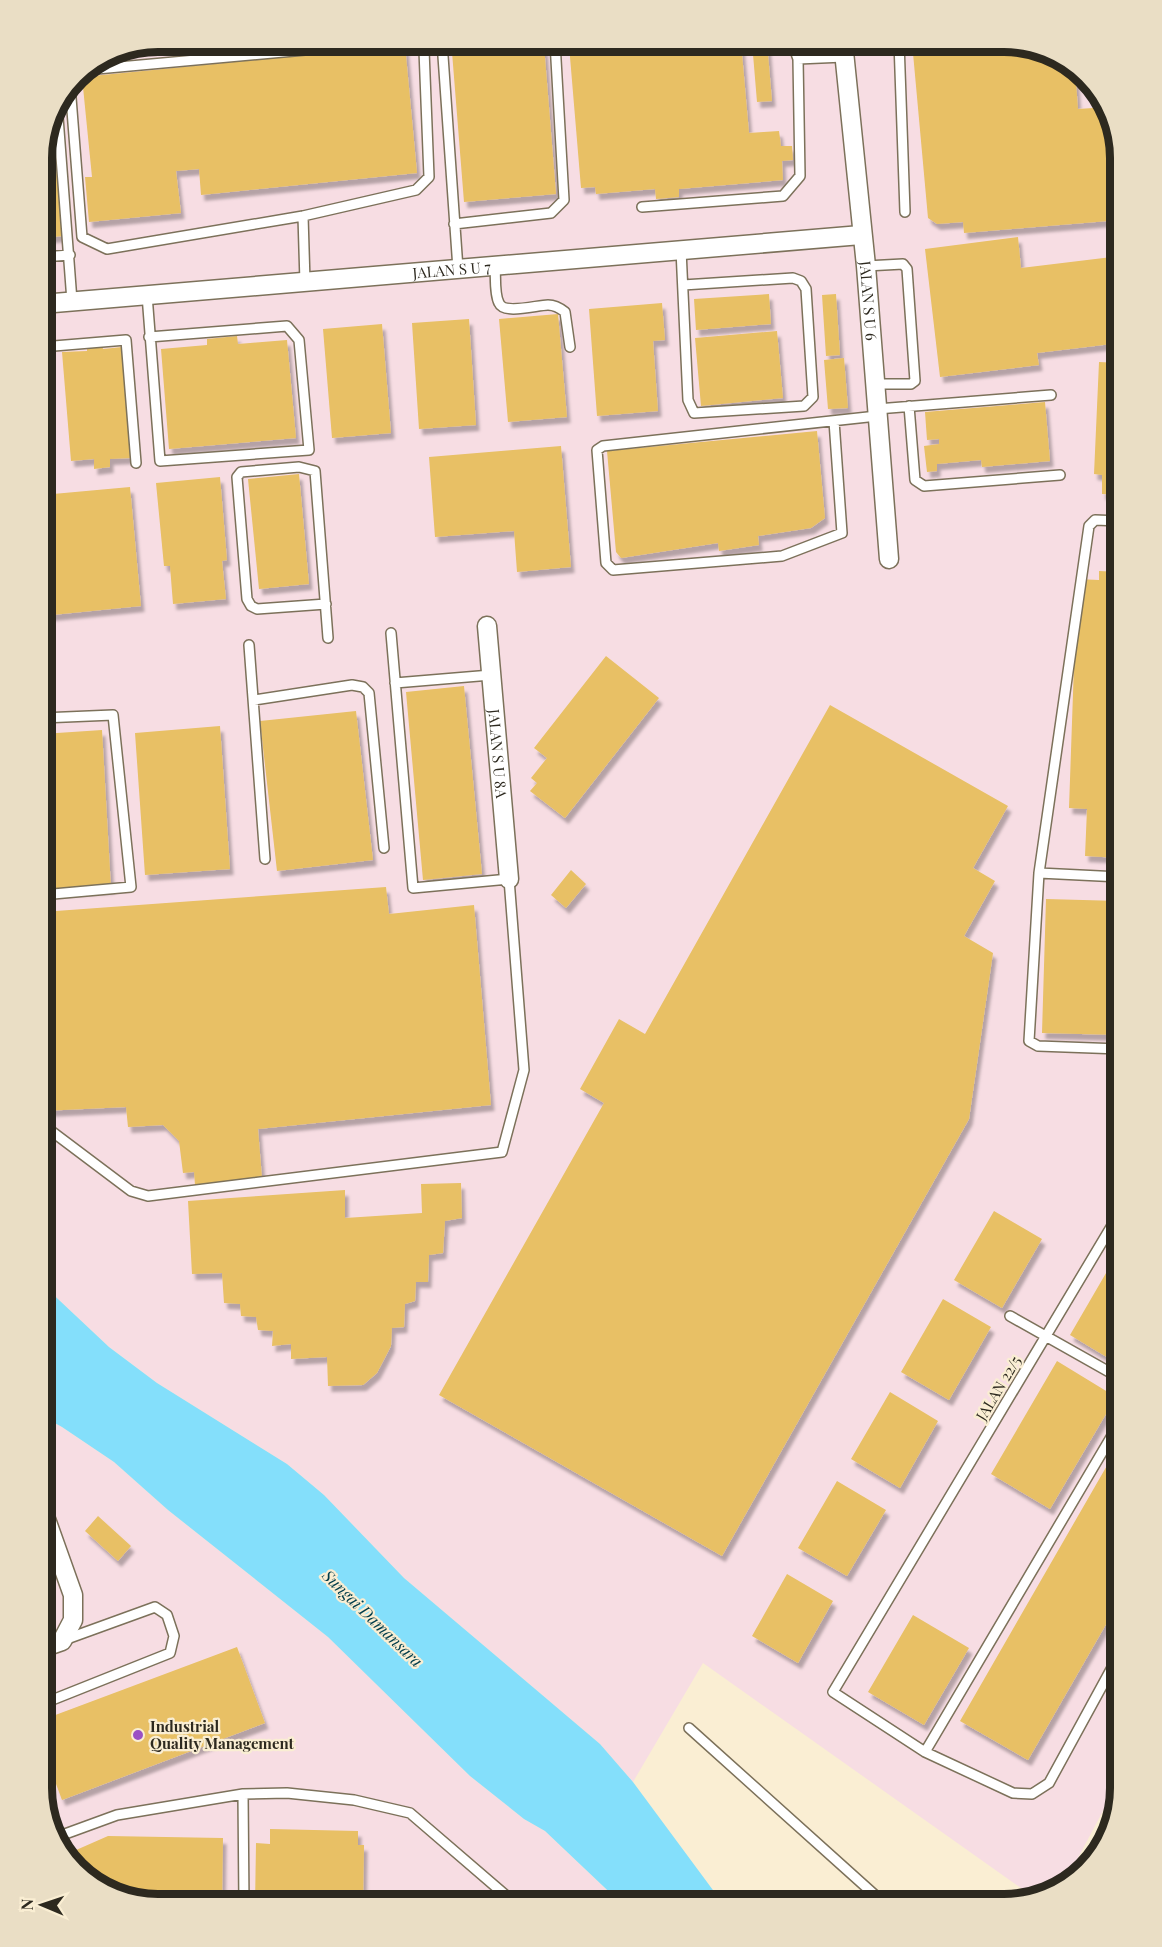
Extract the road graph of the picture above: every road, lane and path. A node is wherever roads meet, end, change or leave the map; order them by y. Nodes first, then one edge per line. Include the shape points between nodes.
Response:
1 (277, 52) edge
2 (424, 52) edge
3 (443, 52) edge
4 (556, 52) edge
5 (796, 53) edge
6 (829, 53) edge
7 (843, 53) edge
8 (899, 53) edge
9 (798, 59) junction
10 (103, 67) edge
11 (71, 98) edge
12 (59, 123) edge
13 (642, 207) dead end
14 (906, 212) dead end
15 (303, 216) junction
16 (454, 224) junction
17 (861, 235) junction
18 (681, 250) junction
19 (69, 255) junction
20 (53, 256) edge
21 (495, 266) junction
22 (866, 266) junction
23 (458, 269) junction
24 (305, 282) junction
25 (683, 285) junction
26 (147, 295) junction
27 (72, 302) junction
28 (53, 303) edge
29 (149, 337) junction
30 (53, 346) edge
31 (570, 347) dead end
32 (874, 384) junction
33 (1051, 395) dead end
34 (909, 406) junction
35 (877, 413) junction
36 (834, 420) junction
37 (136, 463) dead end
38 (1060, 475) dead end
39 (1110, 521) edge
40 (889, 559) dead end
41 (326, 604) junction
42 (487, 626) dead end
43 (391, 633) dead end
44 (328, 638) dead end
45 (249, 645) dead end
46 (491, 675) junction
47 (395, 683) junction
48 (254, 700) junction
49 (53, 718) edge
50 (384, 848) dead end
51 (265, 859) dead end
52 (1039, 873) junction
53 (1110, 877) edge
54 (509, 879) junction
55 (53, 894) edge
56 (1110, 1049) edge
57 (52, 1132) edge
58 (1110, 1229) edge
59 (1010, 1316) dead end
60 (1047, 1335) junction
61 (1110, 1372) edge
62 (1110, 1439) edge
63 (52, 1536) edge
64 (62, 1641) junction
65 (52, 1644) edge
66 (1110, 1671) edge
67 (52, 1700) edge
68 (688, 1728) dead end
69 (925, 1752) junction
70 (243, 1794) junction
71 (63, 1835) edge
72 (244, 1894) edge
73 (505, 1894) edge
74 (874, 1894) edge

1 - 10 lane
2 - 15 lane via 429,177 416,190
3 - 16 lane
4 - 16 lane via 564,200 551,213
5 - 9 lane
6 - 9 lane
7 - 17 street, JALAN S U 6
8 - 14 lane
9 - 13 lane via 800,177 783,196
11 - 15 lane via 82,237 107,249
12 - 19 lane
15 - 24 lane
16 - 23 lane
17 - 18 street, JALAN S U 7
17 - 22 street, JALAN S U 6
18 - 21 street, JALAN S U 7
18 - 25 lane
19 - 20 lane
19 - 27 lane
21 - 23 street, JALAN S U 7
21 - 31 lane via 498,303 502,308 558,307 565,312
22 - 32 street, JALAN S U 6
22 - 32 lane via 903,264 907,269 915,381
23 - 24 street, JALAN S U 7
24 - 26 street, JALAN S U 7
25 - 25 lane via 793,278 801,281 806,289 813,397 804,406 694,413 688,400
26 - 27 street, JALAN S U 7
26 - 29 lane
27 - 28 street, JALAN S U 7
29 - 29 lane via 287,326 299,340 309,450 160,461
30 - 37 lane via 126,340
32 - 35 street, JALAN S U 6
33 - 34 lane
34 - 35 lane
34 - 38 lane via 915,480 924,486
35 - 36 lane
35 - 40 street, JALAN S U 6
36 - 36 lane via 603,446 597,450 606,563 613,570 782,556 842,533
39 - 52 lane via 1095,520 1089,526
41 - 41 lane via 257,609 251,606 247,599 237,477 241,472 299,467 315,471
41 - 44 lane
42 - 46 street, JALAN S U 8A
43 - 47 lane
45 - 48 lane
46 - 47 lane
46 - 54 street, JALAN S U 8A
47 - 54 lane via 413,888
48 - 50 lane via 352,685 369,693
48 - 51 lane
49 - 55 lane via 113,715 131,887
52 - 53 lane
52 - 56 lane via 1029,1041 1038,1046
54 - 57 lane via 524,1070 502,1152 148,1196 131,1191
58 - 60 lane, JALAN 22/5
59 - 60 lane
60 - 61 lane
60 - 69 lane, JALAN 22/5 via 833,1692
62 - 69 lane
63 - 64 street via 73,1595 73,1620
64 - 65 street
64 - 67 lane via 154,1607 167,1614 174,1636 170,1653
66 - 69 lane via 1049,1783 1032,1794 1013,1793
68 - 74 lane
70 - 71 lane via 117,1815
70 - 72 lane
70 - 73 lane via 287,1793 354,1800 410,1813

